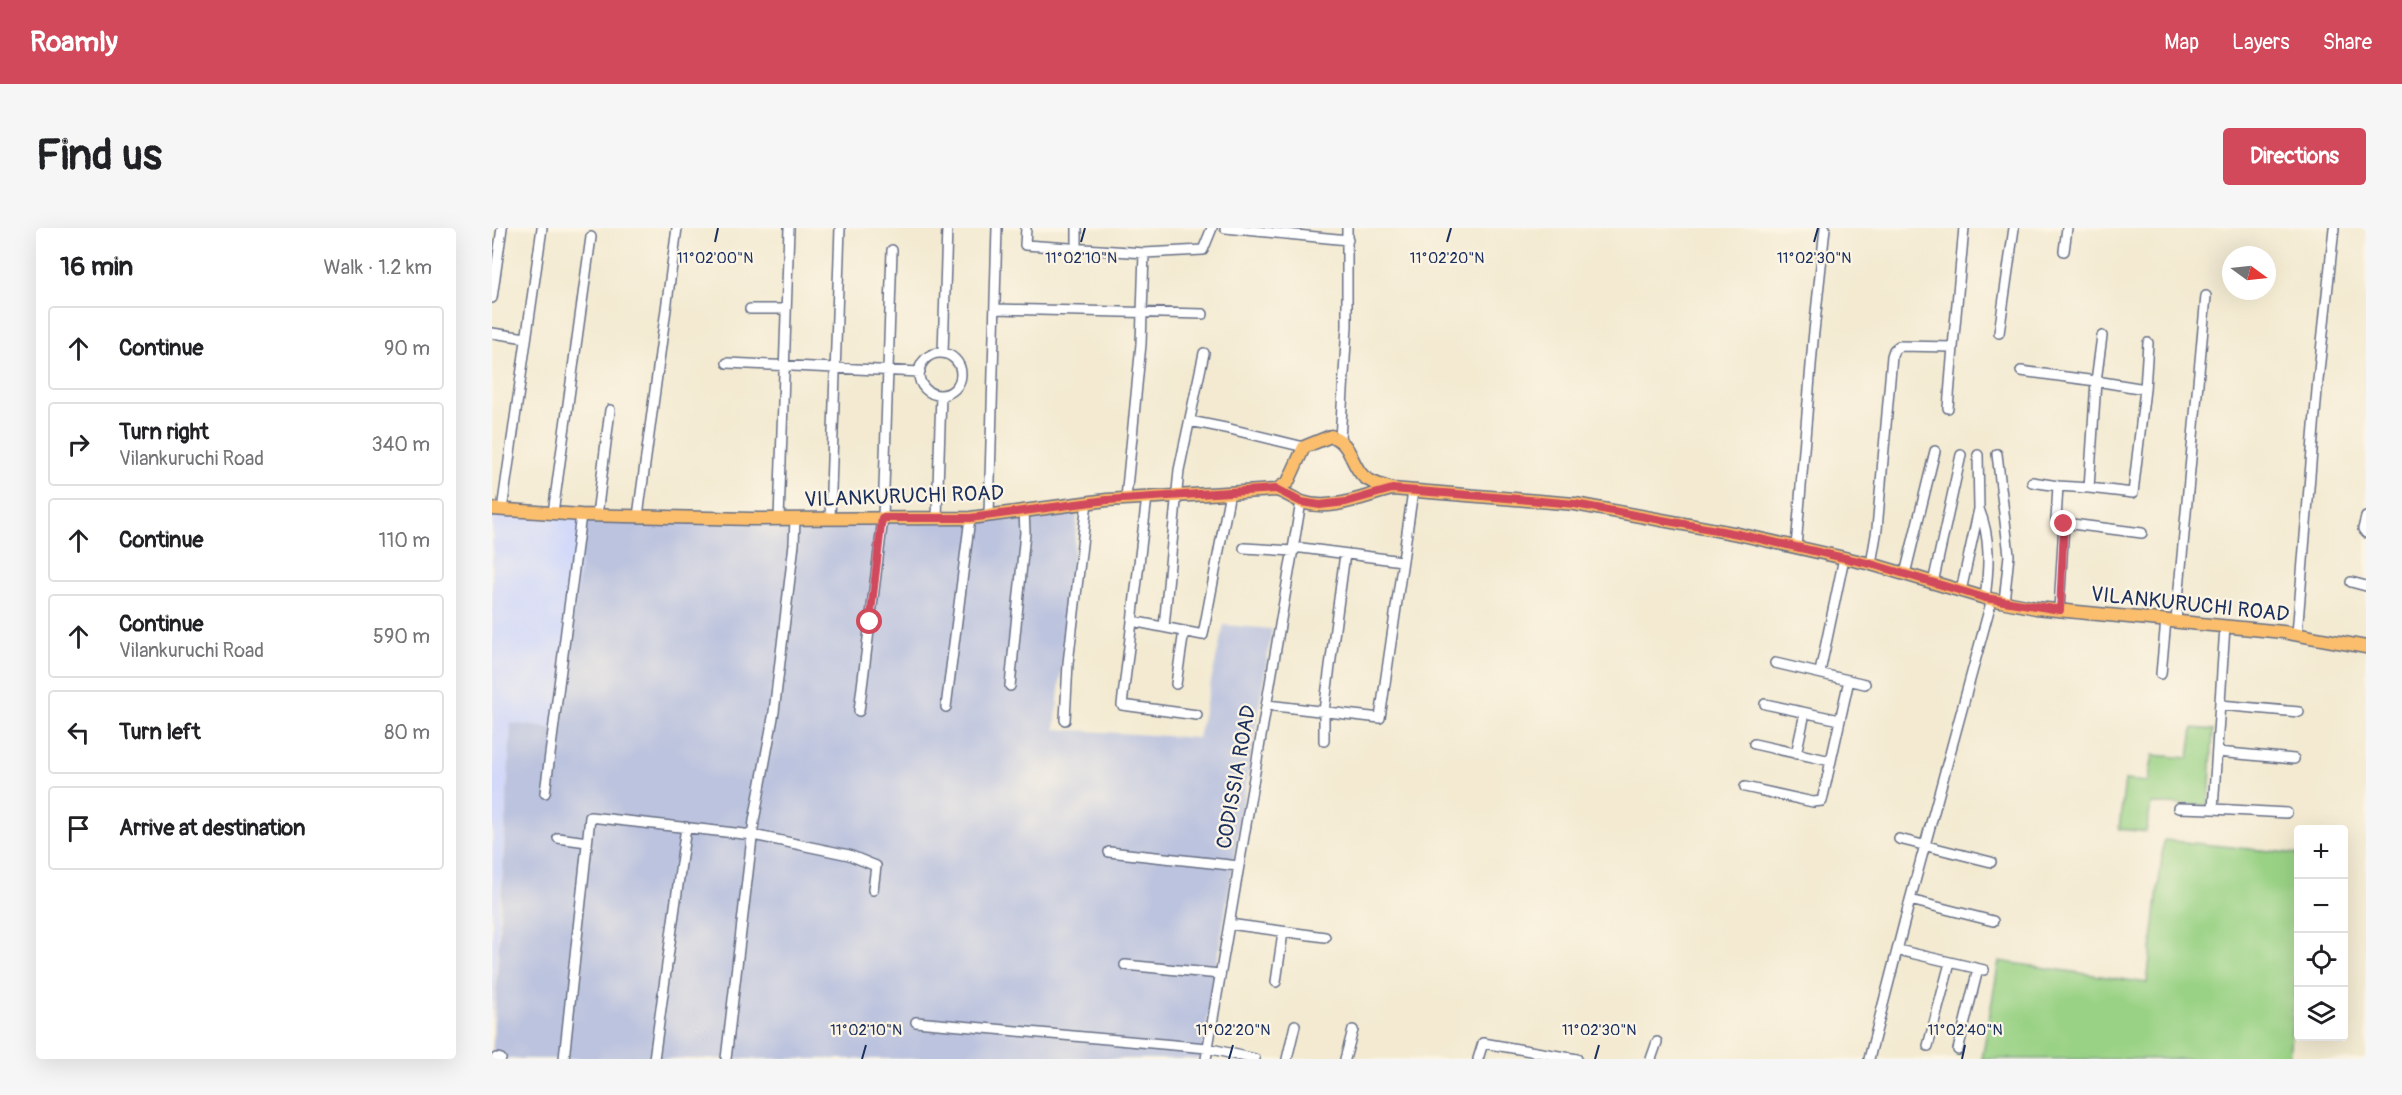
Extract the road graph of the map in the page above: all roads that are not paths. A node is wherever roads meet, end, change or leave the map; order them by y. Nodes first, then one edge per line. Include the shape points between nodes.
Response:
1 (502, 228) edge
2 (542, 228) edge
3 (677, 228) edge
4 (789, 228) edge
5 (840, 228) edge
6 (947, 228) edge
7 (997, 228) edge
8 (1026, 228) edge
9 (1077, 228) edge
10 (1212, 228) edge
11 (1225, 228) edge
12 (1347, 228) edge
13 (1825, 228) edge
14 (1964, 228) edge
15 (2014, 228) edge
16 (2067, 228) edge
17 (2334, 228) edge
18 (591, 237) dead end
19 (1348, 240) junction
20 (495, 248) edge
21 (1077, 248) junction
22 (892, 250) dead end
23 (2064, 251) dead end
24 (1144, 253) junction
25 (2206, 296) dead end
26 (492, 298) edge
27 (750, 309) dead end
28 (786, 309) junction
29 (995, 309) junction
30 (1142, 313) junction
31 (1203, 314) dead end
32 (492, 333) edge
33 (1999, 333) dead end
34 (2102, 336) dead end
35 (526, 338) junction
36 (2148, 343) dead end
37 (1953, 347) junction
38 (943, 353) junction
39 (1204, 353) dead end
40 (727, 363) dead end
41 (784, 365) junction
42 (836, 367) junction
43 (888, 370) junction
44 (2021, 371) dead end
45 (920, 372) junction
46 (2096, 381) junction
47 (2145, 388) junction
48 (941, 395) junction
49 (1947, 408) dead end
50 (610, 410) dead end
51 (1190, 422) junction
52 (1340, 439) junction
53 (1304, 447) junction
54 (1935, 451) dead end
55 (1961, 454) dead end
56 (1997, 454) dead end
57 (1978, 455) dead end
58 (2032, 482) dead end
59 (2058, 486) junction
60 (2089, 488) junction
61 (1276, 489) junction
62 (1392, 489) junction
63 (1413, 491) junction
64 (1230, 492) junction
65 (1147, 497) junction
66 (1176, 497) junction
67 (1126, 498) junction
68 (1087, 502) junction
69 (1301, 502) junction
70 (497, 509) edge
71 (1979, 509) junction
72 (1024, 511) junction
73 (553, 513) junction
74 (581, 515) junction
75 (597, 515) junction
76 (989, 515) junction
77 (638, 516) junction
78 (2366, 517) edge
79 (882, 518) junction
80 (937, 518) junction
81 (970, 518) junction
82 (779, 519) junction
83 (795, 519) junction
84 (830, 519) junction
85 (2064, 524) junction
86 (2142, 532) dead end
87 (2366, 533) edge
88 (1244, 548) dead end
89 (1796, 548) junction
90 (1294, 549) junction
91 (1345, 554) junction
92 (1844, 558) junction
93 (1402, 561) junction
94 (1871, 564) junction
95 (1905, 574) junction
96 (1933, 582) junction
97 (2351, 582) dead end
98 (2366, 586) edge
99 (1960, 591) junction
100 (1994, 600) junction
101 (2060, 610) junction
102 (2171, 620) junction
103 (1132, 621) junction
104 (2225, 626) junction
105 (1164, 627) junction
106 (1184, 631) junction
107 (2297, 634) junction
108 (2366, 647) edge
109 (1775, 663) dead end
110 (1820, 672) junction
111 (2161, 674) dead end
112 (1849, 680) junction
113 (1176, 684) dead end
114 (1865, 684) dead end
115 (1010, 686) dead end
116 (1765, 704) dead end
117 (1267, 705) junction
118 (2220, 705) junction
119 (946, 707) dead end
120 (859, 711) dead end
121 (1324, 711) junction
122 (1805, 712) junction
123 (2299, 712) dead end
124 (1197, 715) dead end
125 (1065, 720) dead end
126 (1840, 720) junction
127 (1324, 741) dead end
128 (1754, 744) dead end
129 (2217, 752) junction
130 (1796, 754) junction
131 (2294, 759) dead end
132 (1831, 761) junction
133 (1744, 787) dead end
134 (545, 793) dead end
135 (2178, 807) dead end
136 (2212, 809) junction
137 (2287, 813) dead end
138 (686, 827) junction
139 (752, 835) junction
140 (558, 838) dead end
141 (1899, 839) dead end
142 (588, 842) junction
143 (1925, 846) junction
144 (1109, 852) dead end
145 (1991, 862) dead end
146 (1239, 866) junction
147 (873, 890) dead end
148 (1910, 900) junction
149 (1993, 921) dead end
150 (1229, 924) junction
151 (1283, 932) junction
152 (1325, 937) dead end
153 (1898, 950) junction
154 (1950, 963) junction
155 (1125, 965) dead end
156 (1220, 974) junction
157 (1276, 982) dead end
158 (915, 1022) dead end
159 (1295, 1025) dead end
160 (1353, 1030) dead end
161 (1657, 1042) dead end
162 (1928, 1046) dead end
163 (1207, 1048) junction
164 (1958, 1050) dead end
165 (564, 1059) edge
166 (654, 1059) edge
167 (726, 1059) edge
168 (1206, 1059) edge
169 (1255, 1059) edge
170 (1287, 1059) edge
171 (1345, 1059) edge
172 (1478, 1059) edge
173 (1577, 1059) edge
174 (1651, 1059) edge
175 (1869, 1059) edge

1 - 20 street
2 - 35 street
3 - 77 street
4 - 28 street
5 - 42 street
6 - 38 street
7 - 29 street
8 - 21 street via 1025,245
9 - 21 street
10 - 24 street via 1203,250
11 - 19 street
12 - 19 street
13 - 89 street
14 - 37 street
15 - 33 street
16 - 23 street
17 - 107 street
18 - 73 street
19 - 52 street
20 - 26 street
21 - 24 street
22 - 43 street
24 - 30 street
25 - 102 street
27 - 28 street
28 - 41 street
29 - 30 street
29 - 76 street
30 - 31 street
30 - 67 street
32 - 35 street
34 - 46 street
35 - 70 street
36 - 47 street
37 - 49 street
37 - 94 street via 1899,346 1894,350
38 - 45 street via 930,356
38 - 48 street via 959,365 961,379 954,390
39 - 51 street
40 - 41 street
41 - 42 street
41 - 82 street
42 - 43 street
42 - 84 street
43 - 45 street
43 - 79 street
44 - 46 street
45 - 48 street via 923,385
46 - 47 street
46 - 60 street
47 - 60 street via 2133,493
48 - 80 street
50 - 75 street
51 - 53 street
51 - 66 street
52 - 53 main road via 1331,436
52 - 62 main road, VILANKURUCHI ROAD via 1366,479
53 - 61 main road via 1288,482
54 - 95 street
55 - 96 street
56 - 100 street via 2009,555
57 - 71 street
58 - 59 street
59 - 60 street
59 - 85 street via 2056,520
61 - 64 main road, VILANKURUCHI ROAD
61 - 69 main road
62 - 63 main road, VILANKURUCHI ROAD
62 - 69 main road via 1346,502
63 - 89 main road, VILANKURUCHI ROAD via 1575,504
63 - 93 street
64 - 66 main road, VILANKURUCHI ROAD
64 - 106 street via 1206,631 1203,635
65 - 66 main road, VILANKURUCHI ROAD
65 - 67 main road, VILANKURUCHI ROAD
65 - 103 street
66 - 105 street
67 - 68 main road, VILANKURUCHI ROAD
68 - 72 main road, VILANKURUCHI ROAD
68 - 125 street
69 - 90 street, CODISSIA ROAD
70 - 73 main road, VILANKURUCHI ROAD
71 - 99 street
71 - 100 street via 1986,525
72 - 76 main road, VILANKURUCHI ROAD
72 - 115 street
73 - 74 main road, VILANKURUCHI ROAD
74 - 75 main road, VILANKURUCHI ROAD
74 - 134 street
75 - 77 main road, VILANKURUCHI ROAD
76 - 81 main road, VILANKURUCHI ROAD
77 - 82 main road, VILANKURUCHI ROAD
78 - 87 street
79 - 80 main road, VILANKURUCHI ROAD
79 - 84 main road, VILANKURUCHI ROAD
79 - 120 street
80 - 81 main road, VILANKURUCHI ROAD
81 - 119 street
82 - 83 main road, VILANKURUCHI ROAD
83 - 84 main road, VILANKURUCHI ROAD
83 - 139 street via 774,712
85 - 86 street
85 - 101 street
88 - 90 street
89 - 92 main road, VILANKURUCHI ROAD
90 - 91 street
90 - 117 street, CODISSIA ROAD
91 - 93 street
91 - 121 street
92 - 94 main road, VILANKURUCHI ROAD
92 - 110 street
93 - 121 street via 1380,718
94 - 95 main road, VILANKURUCHI ROAD
95 - 96 main road, VILANKURUCHI ROAD
96 - 99 main road, VILANKURUCHI ROAD
97 - 98 street
99 - 100 main road, VILANKURUCHI ROAD
100 - 101 main road, VILANKURUCHI ROAD
100 - 143 street
101 - 102 main road, VILANKURUCHI ROAD
102 - 104 main road, VILANKURUCHI ROAD
102 - 111 street
103 - 105 street
103 - 124 street via 1122,705
104 - 107 main road, VILANKURUCHI ROAD
104 - 118 street
105 - 106 street
106 - 113 street
107 - 108 main road, VILANKURUCHI ROAD
109 - 110 street
110 - 112 street
112 - 114 street
112 - 126 street
116 - 122 street
117 - 121 street
117 - 146 street, CODISSIA ROAD
118 - 123 street
118 - 129 street
121 - 127 street
122 - 126 street
122 - 130 street
126 - 132 street
128 - 130 street
129 - 131 street
129 - 136 street
130 - 132 street
132 - 133 street via 1824,796 1818,803
135 - 136 street
136 - 137 street
138 - 139 street
138 - 142 street via 590,817
138 - 166 street
139 - 147 street via 849,855 876,866
139 - 167 street
140 - 142 street
141 - 143 street
142 - 165 street
143 - 145 street
143 - 148 street
144 - 146 street
146 - 150 street, CODISSIA ROAD
148 - 149 street
148 - 153 street
150 - 151 street
150 - 156 street, CODISSIA ROAD
151 - 152 street
151 - 157 street
153 - 154 street
153 - 175 street
154 - 162 street
154 - 164 street via 1981,970
155 - 156 street
156 - 163 street, CODISSIA ROAD
158 - 163 street
159 - 170 street
160 - 171 street
161 - 174 street
163 - 168 street, CODISSIA ROAD
163 - 169 street
172 - 173 street via 1483,1043

